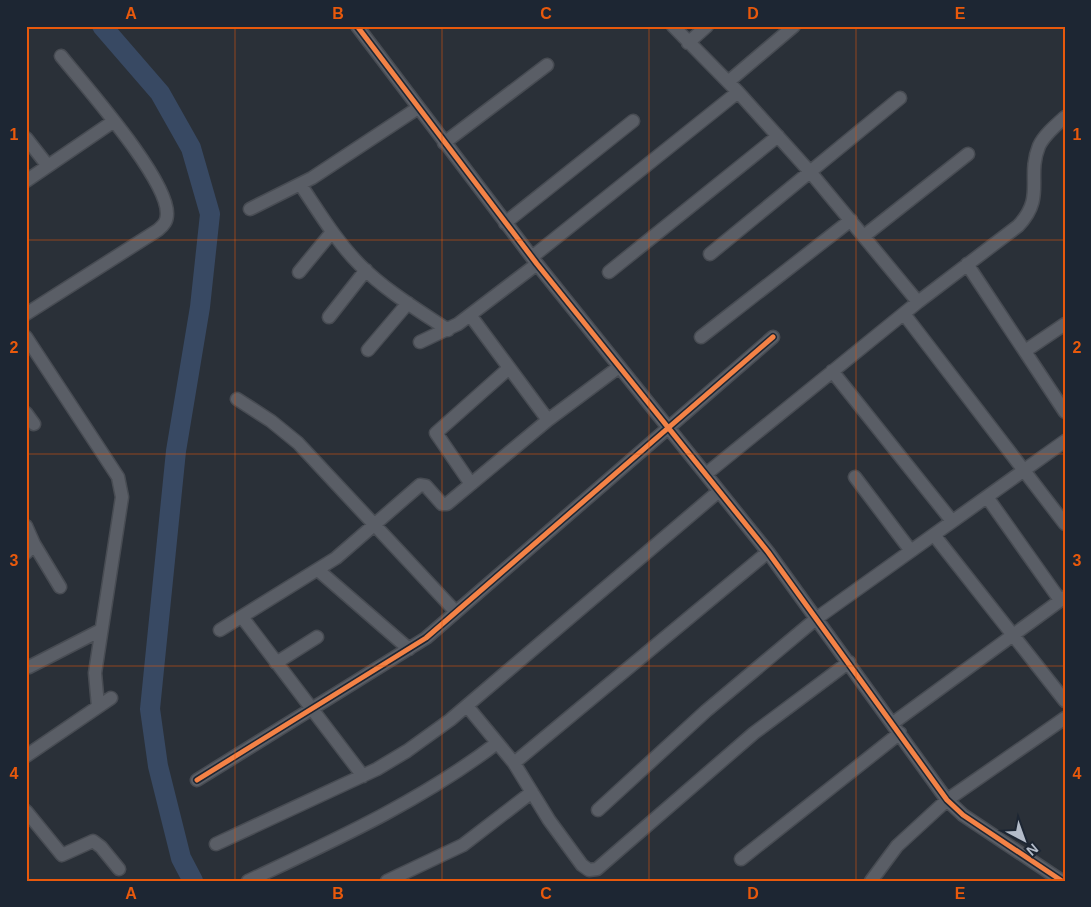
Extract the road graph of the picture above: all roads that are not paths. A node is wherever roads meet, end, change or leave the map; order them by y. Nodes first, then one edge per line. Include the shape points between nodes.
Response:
1 (673, 26) edge
2 (707, 26) edge
3 (794, 26) edge
4 (361, 28) edge
5 (688, 43) junction
6 (61, 56) dead end
7 (547, 65) dead end
8 (728, 82) junction
9 (738, 92) junction
10 (900, 98) dead end
11 (418, 108) junction
12 (1065, 117) edge
13 (114, 121) junction
14 (633, 121) dead end
15 (778, 136) junction
16 (26, 138) edge
17 (444, 143) junction
18 (968, 154) dead end
19 (48, 166) junction
20 (811, 173) junction
21 (26, 181) edge
22 (300, 184) junction
23 (250, 209) dead end
24 (851, 220) junction
25 (505, 223) junction
26 (332, 232) junction
27 (864, 236) junction
28 (710, 254) dead end
29 (534, 261) junction
30 (967, 264) junction
31 (366, 270) junction
32 (299, 272) dead end
33 (609, 272) dead end
34 (918, 302) junction
35 (408, 303) junction
36 (26, 314) edge
37 (904, 314) junction
38 (470, 315) junction
39 (330, 317) dead end
40 (1065, 324) edge
41 (448, 330) junction
42 (26, 337) edge
43 (701, 337) dead end
44 (773, 337) dead end
45 (420, 342) dead end
46 (368, 350) dead end
47 (1025, 351) junction
48 (619, 367) junction
49 (510, 368) junction
50 (832, 371) junction
51 (238, 399) dead end
52 (1065, 412) edge
53 (26, 413) edge
54 (548, 420) junction
55 (34, 424) dead end
56 (668, 426) junction
57 (1065, 442) edge
58 (1025, 470) junction
59 (706, 474) junction
60 (855, 477) dead end
61 (471, 484) junction
62 (719, 490) junction
63 (987, 497) junction
64 (952, 521) junction
65 (1065, 524) edge
66 (26, 526) edge
67 (376, 526) junction
68 (934, 535) junction
69 (30, 549) edge
70 (911, 551) junction
71 (768, 552) junction
72 (318, 570) junction
73 (60, 587) dead end
74 (1062, 599) edge
75 (455, 610) junction
76 (242, 616) junction
77 (818, 618) junction
78 (101, 630) junction
79 (220, 630) dead end
80 (317, 637) dead end
81 (1012, 637) junction
82 (408, 649) junction
83 (276, 662) junction
84 (849, 662) junction
85 (29, 667) dead end
86 (111, 698) dead end
87 (1065, 701) edge
88 (98, 706) junction
89 (467, 706) junction
90 (311, 710) junction
91 (1065, 718) edge
92 (896, 728) junction
93 (497, 742) junction
94 (26, 756) edge
95 (514, 763) junction
96 (363, 776) junction
97 (198, 780) dead end
98 (532, 792) junction
99 (947, 800) junction
100 (598, 810) dead end
101 (26, 811) edge
102 (216, 844) dead end
103 (741, 858) dead end
104 (119, 869) dead end
105 (873, 878) edge
106 (248, 881) edge
107 (387, 881) edge
108 (1062, 881) edge

1 - 5 street
2 - 5 street
3 - 8 street
4 - 11 street
5 - 8 street
6 - 13 street
7 - 17 street
8 - 9 street
9 - 15 street
9 - 29 street
10 - 20 street
11 - 17 street
11 - 22 street
12 - 30 street via 1040,144 1029,215
13 - 19 street
13 - 36 street via 144,161 164,198 168,212 166,221 158,230
14 - 25 street
15 - 20 street
15 - 33 street
16 - 19 street
17 - 25 street
18 - 27 street
19 - 21 street
20 - 24 street
20 - 28 street
22 - 23 street
22 - 26 street
24 - 27 street
24 - 43 street
25 - 29 street
26 - 31 street
26 - 32 street
27 - 34 street
29 - 38 street
29 - 48 street
30 - 34 street
30 - 47 street
31 - 35 street
31 - 39 street
34 - 37 street
35 - 41 street
35 - 46 street
37 - 50 street
37 - 58 street
38 - 41 street
38 - 49 street
40 - 47 street
41 - 45 street
42 - 78 street via 121,485 122,497
44 - 56 street
47 - 52 street
48 - 54 street
48 - 56 street
49 - 54 street
49 - 61 street via 436,433
50 - 59 street
50 - 64 street
51 - 67 street via 298,443
53 - 55 street
54 - 61 street
56 - 59 street
56 - 75 street
57 - 58 street
58 - 63 street
58 - 65 street
59 - 62 street
60 - 70 street
61 - 67 street via 444,505 426,486 420,485
62 - 71 street
62 - 89 street
63 - 64 street
63 - 74 street
64 - 68 street
66 - 69 street
67 - 72 street
67 - 75 street
68 - 70 street
68 - 81 street
69 - 73 street
70 - 77 street
71 - 77 street
71 - 95 street
72 - 76 street
72 - 82 street
74 - 81 street
75 - 82 street via 426,638
76 - 79 street
76 - 83 street
77 - 84 street
77 - 100 street via 706,711
78 - 85 street
78 - 88 street via 95,673
80 - 83 street
81 - 87 street
81 - 92 street
82 - 90 street
83 - 90 street
84 - 92 street
84 - 98 street via 754,733 597,869 589,870 582,865
86 - 88 street
88 - 94 street
89 - 93 street
89 - 96 street via 407,751
90 - 96 street
90 - 97 street
91 - 99 street
92 - 99 street
92 - 103 street
93 - 95 street
93 - 106 street via 422,795
95 - 98 street
96 - 102 street
98 - 107 street via 463,845
99 - 105 street via 897,846
99 - 108 street via 963,815
101 - 104 street via 62,855 93,841

